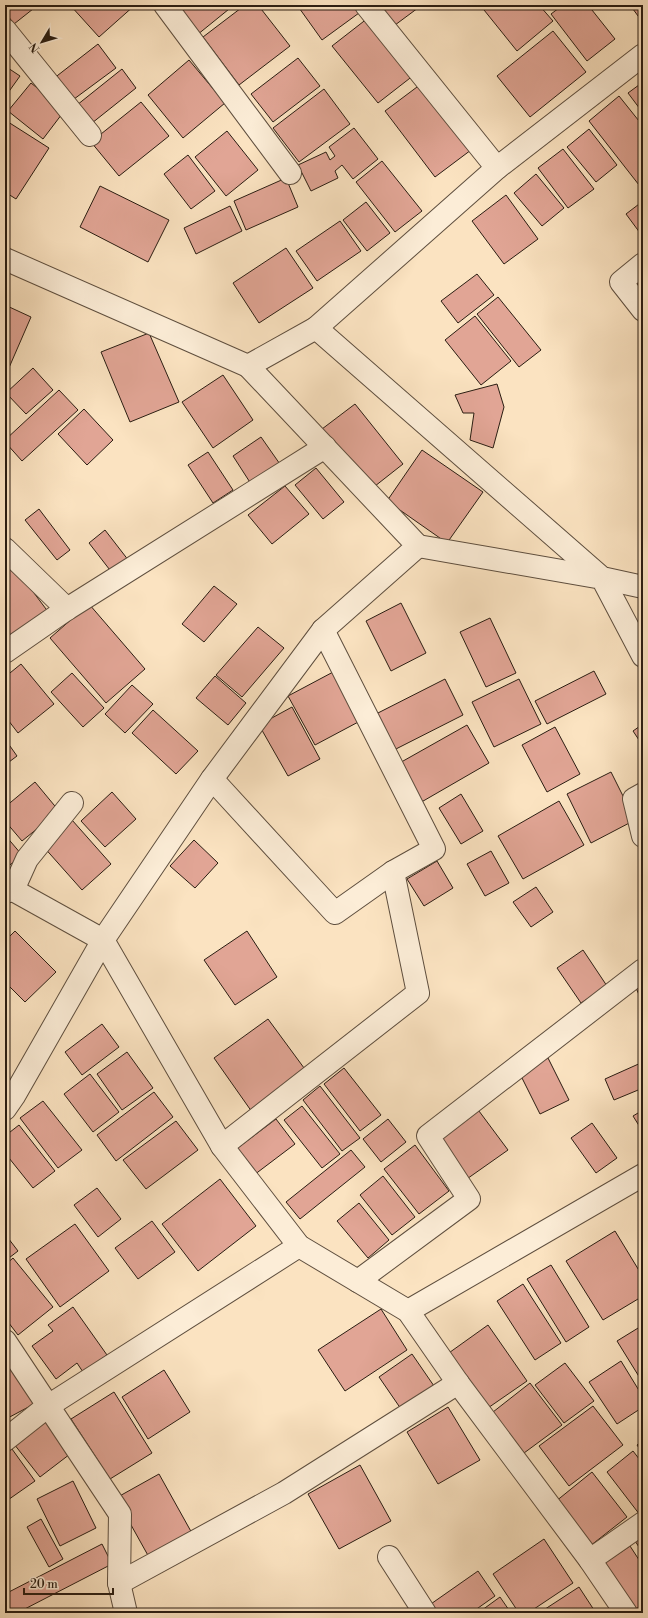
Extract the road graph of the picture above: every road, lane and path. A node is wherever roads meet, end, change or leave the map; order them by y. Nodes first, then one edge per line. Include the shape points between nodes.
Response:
1 (165, 5) edge
2 (366, 5) edge
3 (5, 30) edge
4 (643, 55) edge
5 (90, 135) dead end
6 (497, 168) junction
7 (290, 173) dead end
8 (5, 259) edge
9 (643, 264) edge
10 (643, 310) edge
11 (316, 328) junction
12 (248, 366) junction
13 (325, 447) junction
14 (418, 546) junction
15 (5, 549) edge
16 (602, 578) junction
17 (643, 587) edge
18 (67, 609) junction
19 (323, 630) junction
20 (5, 652) edge
21 (643, 656) edge
22 (212, 779) junction
23 (643, 794) edge
24 (72, 803) dead end
25 (643, 836) edge
26 (393, 872) junction
27 (9, 891) edge
28 (103, 940) junction
29 (643, 970) edge
30 (5, 1109) edge
31 (222, 1146) junction
32 (643, 1175) edge
33 (299, 1246) junction
34 (358, 1281) junction
35 (408, 1311) junction
36 (5, 1341) edge
37 (458, 1383) junction
38 (48, 1406) junction
39 (5, 1440) edge
40 (643, 1523) edge
41 (389, 1558) dead end
42 (590, 1560) junction
43 (120, 1583) junction
44 (126, 1613) edge
45 (425, 1613) edge
46 (626, 1613) edge

1 - 7 street
2 - 6 street
3 - 5 street
4 - 6 street
6 - 11 street
8 - 12 street
9 - 10 street via 621,282
11 - 12 street
11 - 16 street
12 - 13 street
13 - 14 street
13 - 18 street
14 - 16 street
14 - 19 street
15 - 18 street
16 - 17 street
16 - 21 street
18 - 20 street
19 - 22 street
19 - 26 street via 434,848
22 - 26 street via 335,913
22 - 28 street
23 - 25 street via 634,799
24 - 27 street via 27,859
26 - 31 street via 418,993
27 - 28 street
28 - 30 street
28 - 31 street
29 - 34 street via 428,1136 469,1199
31 - 33 street
32 - 35 street
33 - 34 street
33 - 38 street
34 - 35 street
35 - 37 street
36 - 38 street
37 - 42 street
37 - 43 street via 284,1493
38 - 39 street
38 - 43 street via 120,1514
40 - 42 street
41 - 45 street
42 - 46 street
43 - 44 street

